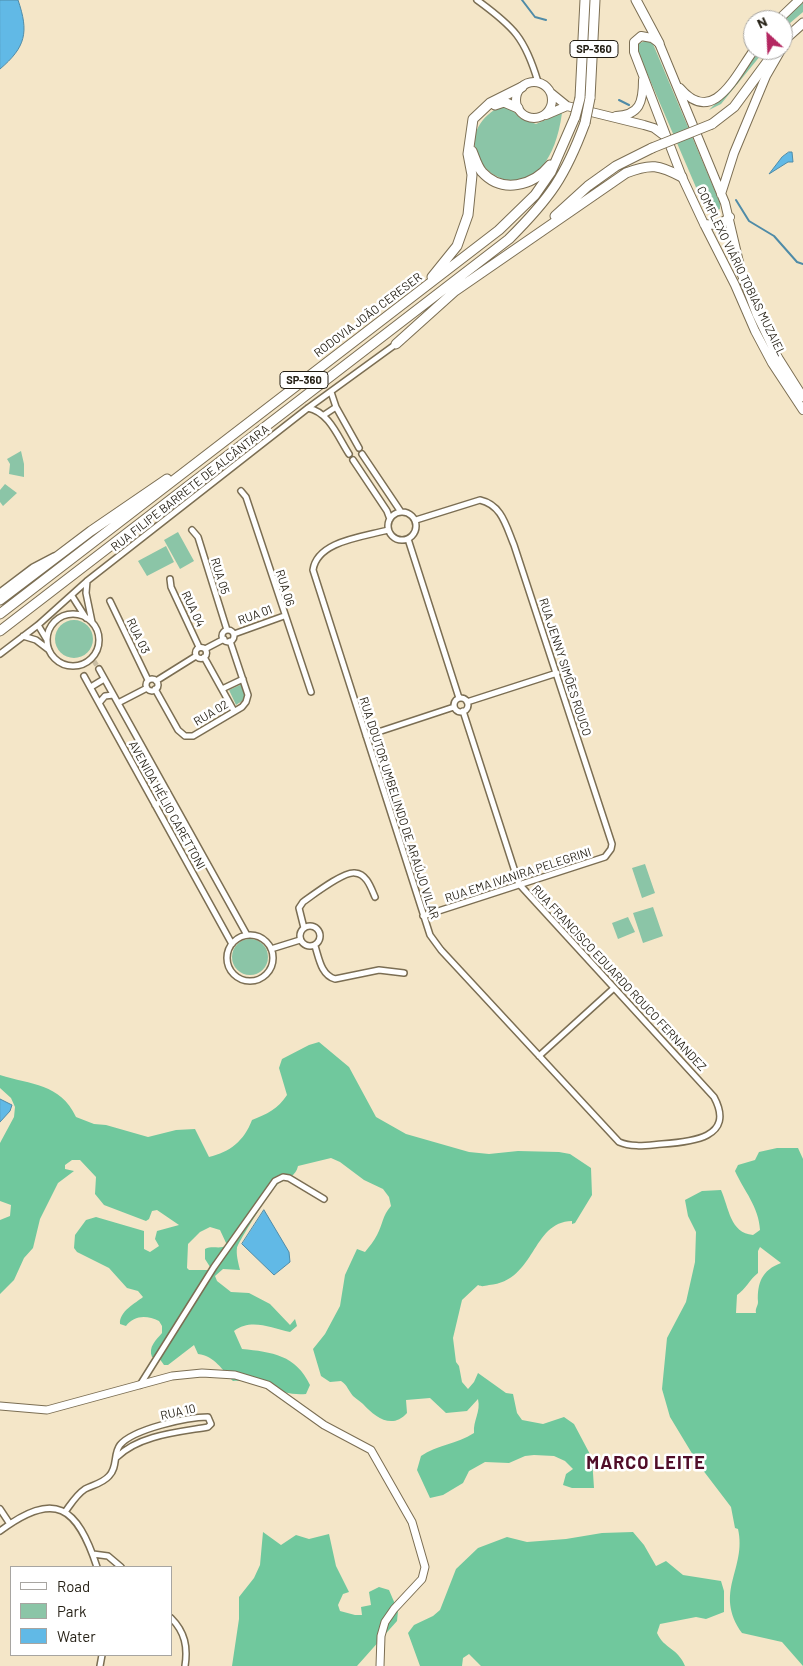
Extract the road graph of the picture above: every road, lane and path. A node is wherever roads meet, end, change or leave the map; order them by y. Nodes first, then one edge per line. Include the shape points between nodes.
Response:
1 (477, 0) edge
2 (585, 0) edge
3 (595, 0) edge
4 (636, 0) edge
5 (799, 0) edge
6 (788, 10) edge
7 (803, 24) edge
8 (793, 32) edge
9 (793, 36) edge
10 (659, 43) junction
11 (746, 60) edge
12 (769, 60) edge
13 (775, 60) edge
14 (643, 74) junction
15 (538, 82) junction
16 (675, 83) junction
17 (522, 86) junction
18 (551, 93) junction
19 (567, 106) junction
20 (485, 108) junction
21 (518, 108) junction
22 (544, 116) junction
23 (612, 116) junction
24 (666, 138) junction
25 (469, 147) junction
26 (561, 152) junction
27 (682, 177) junction
28 (721, 194) junction
29 (730, 217) junction
30 (704, 224) junction
31 (513, 251) junction
32 (418, 292) junction
33 (433, 299) junction
34 (396, 344) joint
35 (330, 392) junction
36 (803, 397) edge
37 (336, 407) junction
38 (308, 408) junction
39 (803, 410) edge
40 (324, 415) junction
41 (353, 439) junction
42 (343, 445) junction
43 (359, 448) dead end
44 (349, 454) dead end
45 (362, 454) dead end
46 (353, 460) dead end
47 (196, 464) junction
48 (369, 464) junction
49 (360, 470) junction
50 (241, 491) dead end
51 (401, 512) junction
52 (390, 519) junction
53 (416, 520) junction
54 (192, 530) dead end
55 (388, 530) junction
56 (408, 540) junction
57 (62, 553) junction
58 (170, 579) dead end
59 (87, 581) junction
60 (0, 592) edge
61 (72, 596) junction
62 (0, 600) edge
63 (110, 601) dead end
64 (0, 614) edge
65 (284, 616) junction
66 (86, 618) junction
67 (92, 623) junction
68 (38, 625) junction
69 (0, 630) edge
70 (227, 630) junction
71 (234, 634) junction
72 (24, 636) junction
73 (224, 639) junction
74 (47, 640) junction
75 (230, 641) junction
76 (202, 648) junction
77 (49, 651) junction
78 (0, 654) edge
79 (196, 656) junction
80 (204, 657) junction
81 (98, 669) tunnel mouth
82 (557, 673) junction
83 (84, 676) dead end
84 (104, 679) junction
85 (243, 679) junction
86 (148, 680) junction
87 (156, 681) junction
88 (90, 687) junction
89 (147, 688) junction
90 (155, 689) junction
91 (222, 689) junction
92 (311, 692) dead end
93 (113, 695) junction
94 (459, 698) junction
95 (467, 702) junction
96 (99, 703) junction
97 (118, 703) junction
98 (454, 707) junction
99 (234, 711) junction
100 (463, 711) junction
101 (366, 736) junction
102 (170, 797) junction
103 (155, 805) junction
104 (612, 844) joint
105 (519, 884) junction
106 (375, 897) dead end
107 (423, 916) junction
108 (304, 928) junction
109 (247, 935) junction
110 (300, 940) junction
111 (232, 944) junction
112 (315, 946) junction
113 (271, 948) junction
114 (404, 973) dead end
115 (614, 988) junction
116 (539, 1056) junction
117 (613, 1137) joint
118 (324, 1198) dead end
119 (140, 1385) junction
120 (0, 1406) edge
121 (127, 1439) junction
122 (130, 1446) junction
123 (117, 1458) junction
124 (0, 1510) edge
125 (66, 1512) junction
126 (10, 1524) junction
127 (0, 1531) edge
128 (93, 1554) junction
129 (97, 1566) edge
130 (120, 1566) edge
131 (172, 1619) edge
132 (185, 1666) edge
133 (380, 1666) edge

1 - 15 street via 506,21 521,39
2 - 26 highway, RODOVIA JOÃO CERESER / SP-360, bridge via 580,98
3 - 33 highway, SP-360, bridge via 590,98 565,172 540,208 509,239
4 - 10 highway
5 - 6 main road
7 - 8 highway
7 - 9 main road
10 - 14 main road, COMPLEXO VIÁRIO TOBIAS MUZAIEL via 646,36 634,42 634,52
10 - 16 main road
11 - 16 main road via 718,97 707,103 694,102
12 - 31 highway, bridge via 734,107 712,124 616,166
13 - 28 main road via 734,153
14 - 23 main road, COMPLEXO VIÁRIO TOBIAS MUZAIEL via 640,107 635,112
14 - 24 main road, COMPLEXO VIÁRIO TOBIAS MUZAIEL
15 - 17 main road
15 - 18 main road
16 - 28 main road
17 - 20 highway
17 - 21 main road via 517,96
18 - 19 main road
18 - 22 main road via 551,108
19 - 22 main road
19 - 23 main road, COMPLEXO VIÁRIO TOBIAS MUZAIEL
20 - 21 highway via 504,102
20 - 25 highway via 473,119
21 - 22 main road via 526,116
23 - 24 main road, COMPLEXO VIÁRIO TOBIAS MUZAIEL via 654,128
24 - 27 main road, COMPLEXO VIÁRIO TOBIAS MUZAIEL
25 - 26 highway via 480,170 505,185 531,182
25 - 32 highway via 472,190 464,230 450,257
26 - 32 highway, RODOVIA JOÃO CERESER / SP-360 via 535,195 499,230
27 - 30 main road, COMPLEXO VIÁRIO TOBIAS MUZAIEL
27 - 31 highway via 664,168 645,165 626,172
28 - 29 main road
29 - 30 main road via 718,225
29 - 36 main road via 742,275 754,308 769,343
30 - 39 main road, COMPLEXO VIÁRIO TOBIAS MUZAIEL via 772,363
31 - 33 highway
31 - 34 highway via 454,291
32 - 47 highway, RODOVIA JOÃO CERESER / SP-360
33 - 69 highway, SP-360
34 - 35 street, RUA FILIPE BARRETE DE ALCÂNTARA
35 - 37 street
35 - 38 street, RUA FILIPE BARRETE DE ALCÂNTARA
37 - 40 street
37 - 41 street
38 - 40 street
38 - 59 street, RUA FILIPE BARRETE DE ALCÂNTARA
40 - 42 street
41 - 42 street
41 - 43 street
42 - 44 street
45 - 48 street
46 - 49 street
47 - 57 highway via 157,486
47 - 64 highway, RODOVIA JOÃO CERESER / SP-360
48 - 49 street
48 - 51 street
49 - 52 street
50 - 65 street, RUA 06
51 - 52 street
51 - 53 street
52 - 55 street
53 - 56 street via 416,531
53 - 82 street, RUA JENNY SIMÕES ROUCO via 472,502 489,502 500,513
54 - 70 street, RUA 05 via 198,537
55 - 56 street via 396,539
55 - 101 street, RUA DOUTOR UMBELINDO DE ARAÚJO VILAR via 328,547 316,557 313,570
56 - 94 street
57 - 60 street via 33,566
57 - 62 highway
58 - 76 street, RUA 04
59 - 61 street, RUA FILIPE BARRETE DE ALCÂNTARA
59 - 67 street
61 - 66 street
61 - 68 street, RUA FILIPE BARRETE DE ALCÂNTARA
63 - 86 street, RUA 03
65 - 71 street, RUA 01
65 - 92 street, RUA 06
66 - 67 street
66 - 74 street via 63,616 51,626
67 - 77 street via 98,632 99,643 93,659 79,668 62,664
68 - 72 street, RUA FILIPE BARRETE DE ALCÂNTARA
68 - 74 street
70 - 71 street
70 - 73 street via 223,634
71 - 75 street
72 - 77 street via 36,640
72 - 78 street, RUA FILIPE BARRETE DE ALCÂNTARA
73 - 75 street
73 - 76 street
74 - 77 street
75 - 85 street
76 - 79 street via 196,650
76 - 80 street
79 - 80 street
79 - 87 street
80 - 91 street
81 - 84 street, AVENIDA HÉLIO CARETTONI
82 - 95 street
82 - 104 street, RUA JENNY SIMÕES ROUCO
83 - 88 street, AVENIDA HÉLIO CARETTONI
84 - 88 street
84 - 93 street, AVENIDA HÉLIO CARETTONI
85 - 91 street
85 - 99 street, RUA 02 via 247,700
86 - 87 street
86 - 89 street
87 - 90 street
88 - 96 street, AVENIDA HÉLIO CARETTONI
89 - 90 street
89 - 97 street
90 - 99 street, RUA 02 via 183,736 193,736
91 - 99 street
93 - 96 street via 105,696
93 - 97 street, AVENIDA HÉLIO CARETTONI
94 - 95 street
94 - 98 street
95 - 100 street
96 - 103 street, AVENIDA HÉLIO CARETTONI
97 - 102 street, AVENIDA HÉLIO CARETTONI
98 - 100 street
98 - 101 street
100 - 105 street, RUA FRANCISCO EDUARDO ROUCO FERNANDEZ
101 - 107 street, RUA DOUTOR UMBELINDO DE ARAÚJO VILAR
102 - 103 street
102 - 109 street, AVENIDA HÉLIO CARETTONI
103 - 111 street, AVENIDA HÉLIO CARETTONI
104 - 105 street, RUA EMA IVANIRA PELEGRINI via 605,857
105 - 107 street, RUA EMA IVANIRA PELEGRINI
105 - 115 street, RUA FRANCISCO EDUARDO ROUCO FERNANDEZ
106 - 108 street via 364,877 356,873 347,874 302,902
107 - 116 street, RUA DOUTOR UMBELINDO DE ARAÚJO VILAR via 430,935 441,950
108 - 110 street
108 - 112 street via 313,926 318,930 320,940
109 - 111 street
109 - 113 street via 261,938
110 - 112 street via 308,947
110 - 113 street
111 - 113 street via 227,958 229,965 238,977 251,980 270,970
112 - 114 street via 323,971 330,978 379,970
115 - 116 street
115 - 117 street, RUA FRANCISCO EDUARDO ROUCO FERNANDEZ via 714,1097 721,1113 716,1129 686,1142 626,1145
116 - 117 street, RUA DOUTOR UMBELINDO DE ARAÚJO VILAR
118 - 119 street via 289,1178 275,1181 214,1267
119 - 120 street via 47,1410
119 - 133 street via 172,1376 202,1373 254,1379 268,1385 324,1425 371,1450 377,1457 412,1522 425,1567 422,1579 385,1622 380,1636
121 - 122 street
121 - 122 street, RUA 10 via 190,1419 208,1417 211,1420 208,1427 192,1428
121 - 123 street, RUA 10 via 117,1451
122 - 123 street, RUA 10
123 - 125 street, RUA 10 via 114,1471 108,1478 85,1489
124 - 126 street
125 - 126 street via 41,1508
125 - 128 street via 79,1526
126 - 127 street
128 - 129 street
128 - 130 street via 108,1556
131 - 132 street via 186,1643

